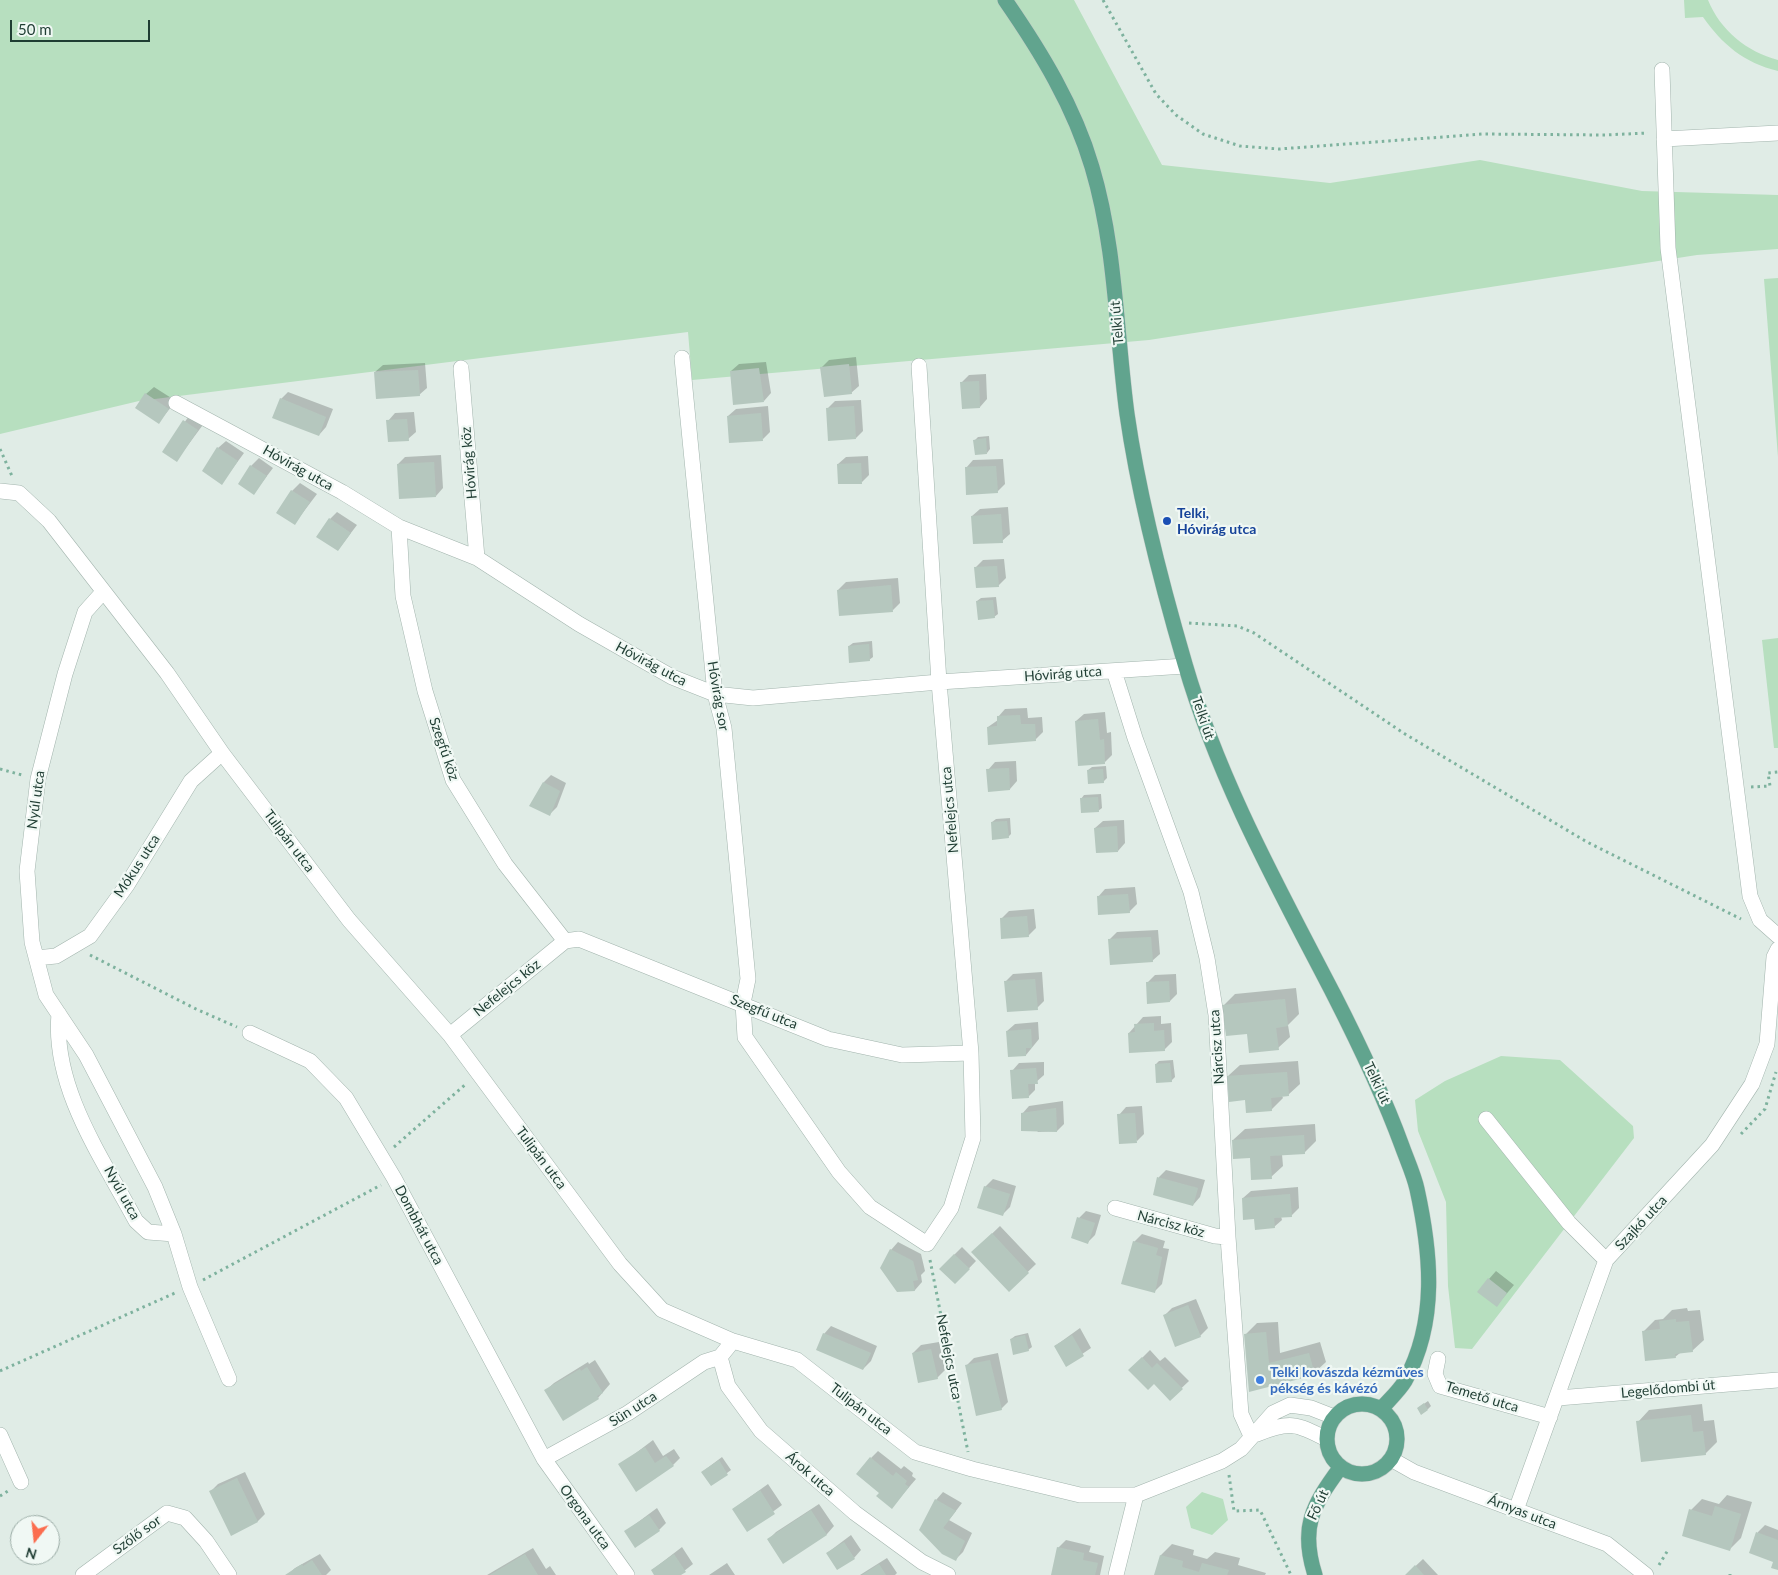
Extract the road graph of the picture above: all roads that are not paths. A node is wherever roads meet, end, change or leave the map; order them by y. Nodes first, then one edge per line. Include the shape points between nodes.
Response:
1 (1005, 0) edge
2 (1662, 70) dead end
3 (1778, 133) edge
4 (1664, 135) junction
5 (682, 358) dead end
6 (919, 366) dead end
7 (461, 368) dead end
8 (176, 403) dead end
9 (0, 491) edge
10 (399, 527) junction
11 (477, 558) junction
12 (102, 593) junction
13 (1185, 666) junction
14 (1114, 671) junction
15 (939, 682) junction
16 (715, 694) junction
17 (222, 752) junction
18 (1778, 936) edge
19 (565, 941) junction
20 (1778, 949) edge
21 (36, 958) junction
22 (743, 1004) junction
23 (59, 1014) junction
24 (250, 1033) road end
25 (450, 1035) junction
26 (971, 1053) junction
27 (1486, 1119) dead end
28 (1115, 1208) dead end
29 (174, 1234) junction
30 (1228, 1237) junction
31 (1606, 1260) junction
32 (733, 1341) junction
33 (720, 1357) junction
34 (1438, 1359) dead end
35 (229, 1379) dead end
36 (1778, 1380) edge
37 (1558, 1398) junction
38 (1381, 1409) junction
39 (1334, 1417) junction
40 (1550, 1417) junction
41 (0, 1435) edge
42 (1251, 1436) junction
43 (1326, 1439) junction
44 (544, 1458) junction
45 (1391, 1459) junction
46 (1340, 1468) junction
47 (21, 1482) dead end
48 (1136, 1494) junction
49 (1516, 1510) junction
50 (82, 1575) edge
51 (229, 1575) edge
52 (627, 1575) edge
53 (948, 1575) edge
54 (1116, 1575) edge
55 (1314, 1575) edge
56 (1646, 1575) edge

1 - 13 main road, Telki út via 1053,72 1092,166 1104,220 1127,413 1140,492
2 - 4 street
3 - 4 street
4 - 18 street via 1668,248 1750,896 1760,920
5 - 16 street, Hóvirág sor
6 - 15 street, Nefelejcs utca
7 - 11 street, Hóvirág köz
8 - 10 street, Hóvirág utca via 290,463
9 - 12 street, Tulipán utca via 19,493 49,521
10 - 11 street, Hóvirág utca
10 - 19 street, Szegfű köz via 403,596 425,691 453,780 506,864
11 - 16 street, Hóvirág utca via 579,624 655,668
12 - 17 street, Tulipán utca via 167,674
12 - 21 street, Nyúl utca via 85,612 38,779 27,871
13 - 14 street, Hóvirág utca
13 - 38 main road, Telki út via 1224,776 1390,1112 1416,1186 1430,1264 1426,1327 1404,1384
14 - 15 street, Hóvirág utca
14 - 30 street, Nárcisz utca via 1191,892 1207,958 1216,1015
15 - 16 street, Hóvirág utca via 753,698
15 - 26 street, Nefelejcs utca
16 - 22 street, Hóvirág sor via 724,728 748,979
17 - 21 street, Mókus utca via 190,781 127,885 90,936 56,956
17 - 25 street, Tulipán utca via 349,920
19 - 22 street, Szegfű utca via 579,939
19 - 25 street, Nefelejcs köz
20 - 31 street, Szajkó utca via 1774,957 1767,1044 1752,1084 1712,1145
21 - 23 street, Nyúl utca via 46,995
22 - 26 street, Szegfű utca via 828,1039 902,1055
22 - 26 street, Nefelejcs utca via 745,1037 839,1172 870,1207 927,1244 950,1208 973,1138
23 - 29 street, Nyúl utca via 86,1055 155,1187
23 - 29 street, Nyúl utca via 57,1037 74,1104 136,1221 148,1232
24 - 44 street, Dombhát utca via 310,1061 346,1098 382,1158
25 - 32 street, Tulipán utca via 620,1264 662,1310
27 - 31 street via 1569,1223
28 - 30 street, Nárcisz köz
29 - 35 street, Nyúl utca via 190,1287
30 - 42 street, Nárcisz utca via 1241,1414
31 - 37 street, Szajkó utca
32 - 33 street
32 - 48 street, Tulipán utca via 797,1360 915,1452 1080,1495
33 - 44 street, Sün utca via 704,1362 628,1413
33 - 53 street, Árok utca via 728,1386 761,1431 855,1513 922,1562
34 - 40 street, Temető utca via 1435,1374 1440,1386
36 - 37 street, Legelődombi út
37 - 40 street, Szajkó utca
38 - 39 main road via 1356,1405
38 - 45 main road via 1397,1432
39 - 42 street, Tulipán utca via 1290,1405 1273,1413
39 - 43 main road
40 - 49 street, Szajkó utca
41 - 47 street
42 - 43 street, Tulipán utca via 1281,1424 1304,1427
42 - 48 street, Tulipán utca via 1241,1449 1222,1462
43 - 46 main road via 1330,1456
44 - 52 street, Orgona utca
45 - 46 main road via 1381,1469 1368,1474 1354,1474
45 - 49 street, Árnyas utca via 1414,1472
46 - 55 main road, Fő út via 1322,1493 1309,1522 1307,1552
48 - 54 street
49 - 56 street, Árnyas utca via 1607,1544
50 - 51 street, Szőlő sor via 167,1513 185,1518 206,1541

